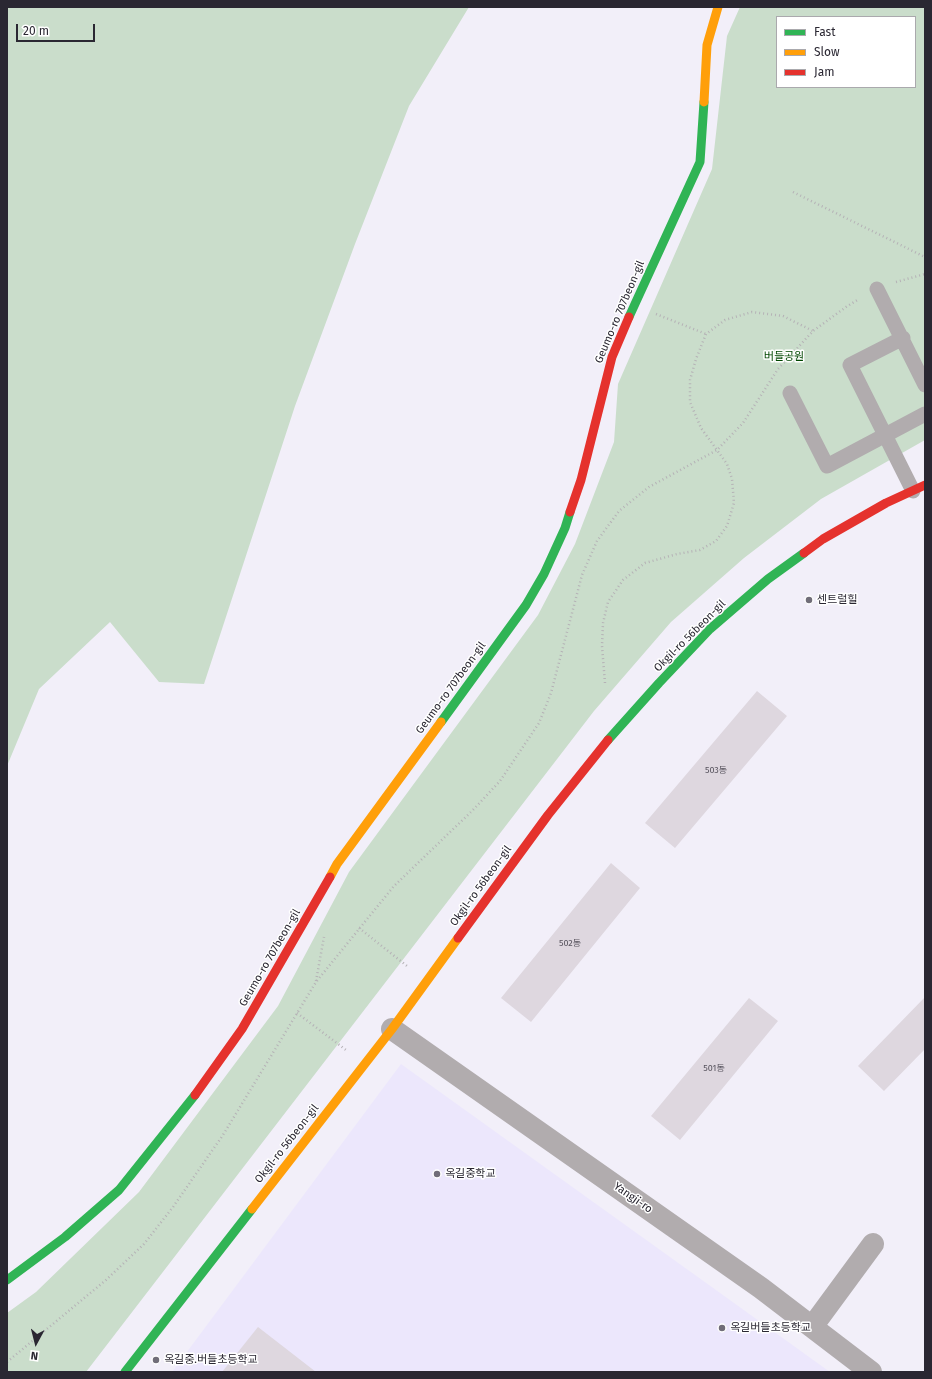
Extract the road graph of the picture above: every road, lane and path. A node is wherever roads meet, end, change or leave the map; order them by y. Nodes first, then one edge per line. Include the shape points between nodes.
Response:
1 (718, 7) edge
2 (793, 192) dead end
3 (925, 256) edge
4 (925, 274) edge
5 (877, 289) junction
6 (634, 305) junction
7 (813, 331) junction
8 (706, 334) junction
9 (902, 338) junction
10 (925, 385) edge
11 (790, 392) dead end
12 (925, 414) edge
13 (886, 435) junction
14 (717, 450) junction
15 (919, 488) edge
16 (605, 683) dead end
17 (359, 928) junction
18 (427, 981) junction
19 (297, 1013) junction
20 (392, 1029) junction
21 (364, 1064) junction
22 (873, 1244) dead end
23 (7, 1280) edge
24 (812, 1327) junction
25 (7, 1362) edge
26 (125, 1372) edge
27 (871, 1372) edge

1 - 6 street, Geumo-ro 707beon-gil via 707,45 700,162
2 - 3 path
4 - 5 path
5 - 7 path
5 - 9 lane
6 - 8 path
6 - 23 street, Geumo-ro 707beon-gil via 612,358 581,480 565,528 544,574 526,605 338,864 242,1029 202,1086 119,1190 71,1232
7 - 8 path via 783,316 752,312 724,320
7 - 14 path via 778,369 743,423
8 - 14 path via 690,380 690,402 701,428
9 - 10 lane
9 - 13 lane via 850,365
11 - 13 lane via 827,466
12 - 13 lane
13 - 15 lane
14 - 16 path via 727,464 732,479 734,503 727,526 716,542 700,550 645,563 623,580 608,602 603,623
14 - 17 path via 649,487 619,511 597,541 582,575 551,693 539,722 500,781 394,886
15 - 18 street, Okgil-ro 56beon-gil via 886,503 823,539 762,584 710,629 611,737 553,808
17 - 18 path
17 - 19 path via 316,982
18 - 20 street, Okgil-ro 56beon-gil
19 - 21 path
19 - 25 path via 223,1135 144,1244 106,1280
20 - 21 street, Okgil-ro 56beon-gil
20 - 24 street, Yangji-ro via 761,1288
21 - 26 street, Okgil-ro 56beon-gil
22 - 24 street
24 - 27 street, Yangji-ro

